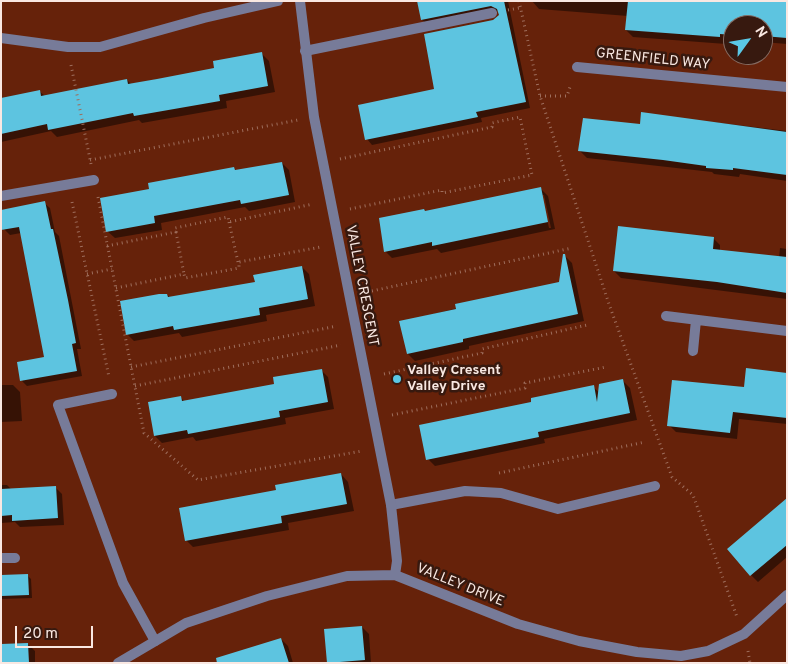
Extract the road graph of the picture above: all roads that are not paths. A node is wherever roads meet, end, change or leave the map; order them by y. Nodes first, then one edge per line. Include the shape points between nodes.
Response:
1 (278, 1) edge
2 (300, 1) edge
3 (492, 13) dead end
4 (1, 38) edge
5 (305, 51) junction
6 (577, 67) road end
7 (787, 87) edge
8 (94, 180) road end
9 (1, 196) edge
10 (666, 316) dead end
11 (696, 320) junction
12 (787, 331) edge
13 (693, 351) dead end
14 (112, 394) road end
15 (655, 486) dead end
16 (391, 504) junction
17 (1, 558) edge
18 (15, 558) dead end
19 (395, 576) junction
20 (787, 596) edge
21 (155, 641) junction
22 (118, 663) edge

1 - 4 street via 100,47 68,47
2 - 5 street, VALLEY CRESCENT
3 - 5 street
5 - 16 street, VALLEY CRESCENT via 314,117
6 - 7 street, GREENFIELD WAY
8 - 9 street
10 - 11 street
11 - 12 street
11 - 13 street
14 - 21 street via 58,405 123,583
15 - 16 street via 558,508 500,494 465,491
16 - 19 street, VALLEY CRESCENT via 397,561
17 - 18 street
19 - 20 street, VALLEY DRIVE via 518,624 578,641 681,656 708,651 744,634
19 - 21 street, VALLEY DRIVE via 347,576 267,596 186,623
21 - 22 street, VALLEY DRIVE

